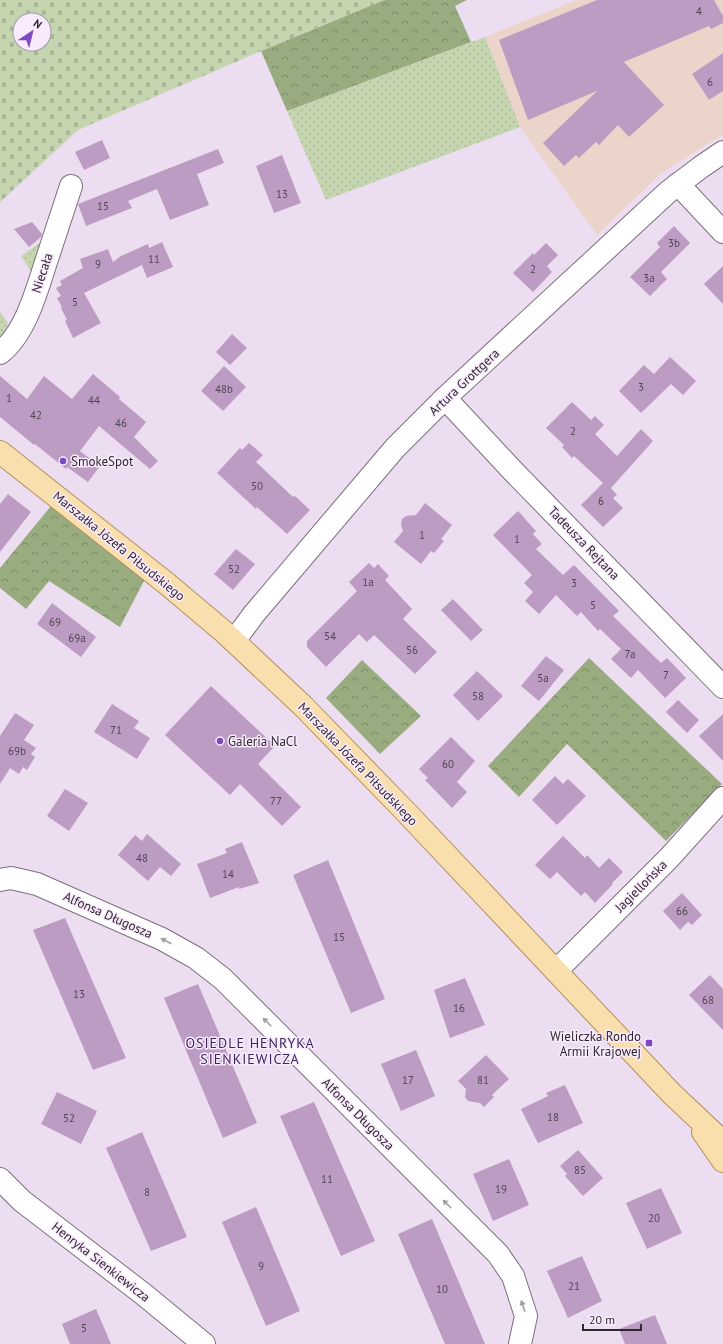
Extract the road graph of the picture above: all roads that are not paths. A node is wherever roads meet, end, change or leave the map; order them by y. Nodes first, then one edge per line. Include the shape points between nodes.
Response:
1 (723, 152) edge
2 (678, 184) junction
3 (70, 186) dead end
4 (723, 232) edge
5 (0, 354) edge
6 (445, 398) junction
7 (0, 452) edge
8 (234, 641) junction
9 (723, 687) edge
10 (723, 798) edge
11 (0, 880) edge
12 (556, 971) junction
13 (686, 1108) junction
14 (723, 1142) edge
15 (723, 1161) edge
16 (0, 1179) edge
17 (204, 1344) edge
18 (520, 1344) edge

1 - 2 street, Artura Grottgera
2 - 4 street
2 - 6 street, Artura Grottgera
3 - 5 street, Niecała via 34,296 20,329
6 - 8 street, Artura Grottgera via 395,448
6 - 9 street, Tadeusza Rejtana
7 - 8 main road, Marszałka Józefa Piłsudskiego via 166,583
8 - 12 main road, Marszałka Józefa Piłsudskiego via 309,711
10 - 12 street, Jagiellońska via 669,858
18 -> 11 street, Alfonsa Długosza via 526,1316 513,1276 498,1254 224,979 196,958 162,939 37,884 11,878
12 - 13 main road, Marszałka Józefa Piłsudskiego
13 - 14 main road, Marszałka Józefa Piłsudskiego
13 - 15 main road, Marszałka Józefa Piłsudskiego
16 - 17 street, Henryka Sienkiewicza via 22,1201

